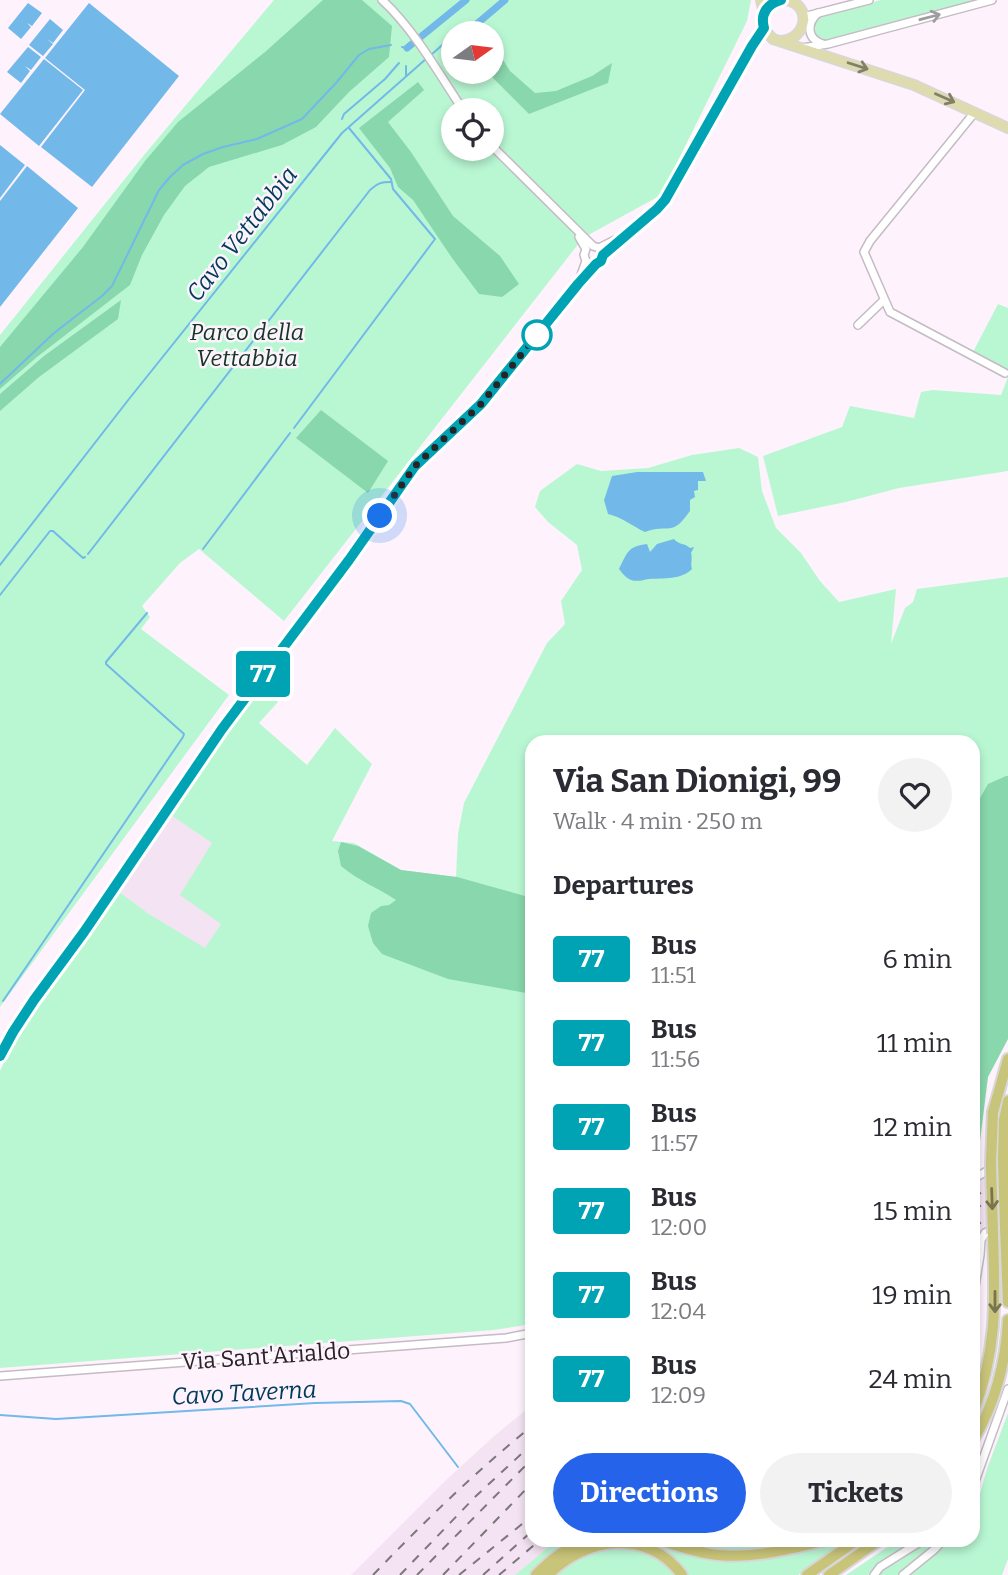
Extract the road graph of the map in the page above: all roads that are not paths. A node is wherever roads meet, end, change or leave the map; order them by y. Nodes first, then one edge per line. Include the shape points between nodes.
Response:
1 (382, 0) edge
2 (786, 0) edge
3 (869, 0) edge
4 (992, 0) edge
5 (764, 3) edge
6 (819, 13) junction
7 (803, 17) junction
8 (767, 32) junction
9 (781, 41) junction
10 (825, 44) junction
11 (801, 48) junction
12 (455, 98) edge
13 (975, 112) junction
14 (1008, 128) edge
15 (504, 158) edge
16 (595, 250) junction
17 (586, 261) junction
18 (596, 264) junction
19 (578, 284) junction
20 (884, 300) junction
21 (858, 325) dead end
22 (1005, 373) dead end
23 (0, 1056) edge
24 (1008, 1059) edge
25 (1008, 1101) edge
26 (1005, 1159) edge
27 (980, 1175) edge
28 (1006, 1224) edge
29 (980, 1255) edge
30 (1008, 1302) edge
31 (1008, 1320) edge
32 (525, 1334) edge
33 (0, 1376) edge
34 (1008, 1390) edge
35 (980, 1392) edge
36 (980, 1427) edge
37 (980, 1466) edge
38 (572, 1547) edge
39 (596, 1547) edge
40 (647, 1547) edge
41 (681, 1547) edge
42 (793, 1547) edge
43 (847, 1547) edge
44 (869, 1547) edge
45 (912, 1547) edge
46 (935, 1547) edge
47 (906, 1574) edge
48 (536, 1575) edge
49 (548, 1575) edge
50 (682, 1575) edge
51 (807, 1575) edge
52 (831, 1575) edge
53 (874, 1575) edge

1 - 12 street via 396,12
2 - 5 main road
2 - 7 main road via 798,7
3 - 6 street
10 -> 4 street
5 - 8 main road
6 - 7 street
6 - 10 street via 812,19 810,32
7 - 9 main road via 796,36
8 - 9 main road
8 - 16 street via 752,46 665,200 623,237
9 - 11 main road
10 - 11 street
11 -> 13 main road via 914,85
13 - 14 main road
13 - 20 street via 865,248
15 - 16 street
16 - 17 street via 584,254
16 - 18 street via 601,261
17 - 18 street
17 - 19 street
18 - 19 street
19 - 23 street via 481,404 415,466 222,729
20 - 21 street
20 - 22 street via 890,312
24 -> 35 highway, bridge via 993,1112 994,1334
25 - 26 highway
26 - 27 street
26 - 28 highway, bridge
28 - 29 street via 985,1233
28 - 30 highway
31 - 36 highway via 997,1384
32 - 33 street, Via Sant'Arialdo
34 - 37 street
38 - 48 highway
39 - 49 highway via 583,1550
40 - 50 highway via 663,1555
41 - 42 highway via 720,1555
43 - 51 highway
44 - 52 highway
45 - 53 street
46 - 47 street

